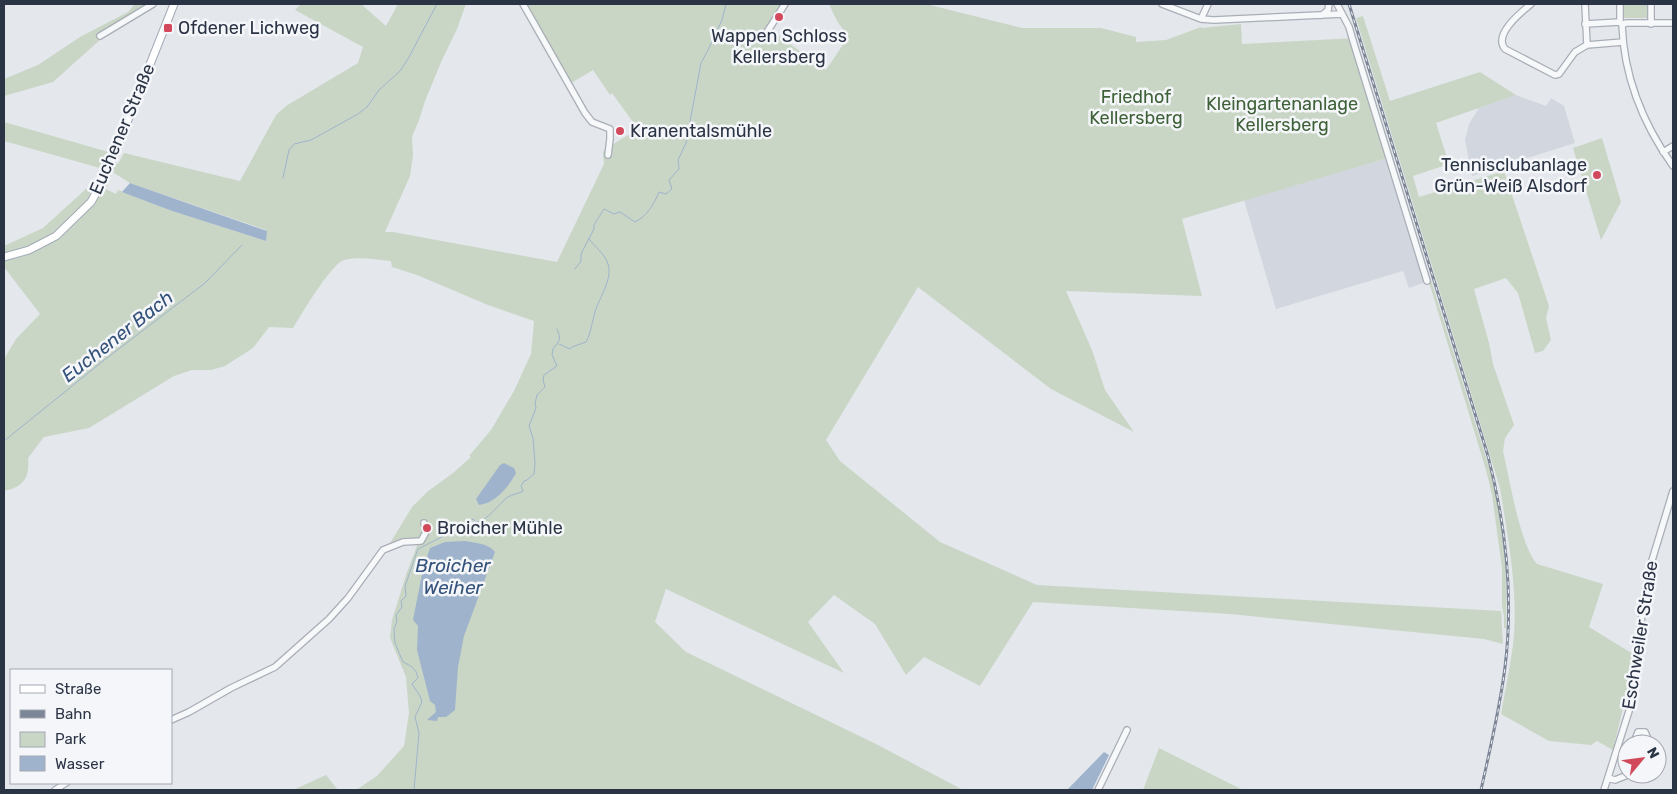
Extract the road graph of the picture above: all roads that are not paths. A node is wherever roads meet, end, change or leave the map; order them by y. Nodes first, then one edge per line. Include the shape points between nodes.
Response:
1 (153, 4) edge
2 (174, 4) edge
3 (523, 4) edge
4 (785, 4) edge
5 (1162, 4) edge
6 (1208, 4) edge
7 (1329, 4) edge
8 (1337, 4) edge
9 (1531, 4) edge
10 (1585, 4) edge
11 (1620, 4) edge
12 (1651, 4) edge
13 (1342, 14) junction
14 (1322, 15) junction
15 (1201, 19) junction
16 (1673, 23) edge
17 (1585, 24) junction
18 (1651, 24) junction
19 (767, 32) dead end
20 (100, 36) dead end
21 (1623, 42) junction
22 (1587, 45) junction
23 (1673, 146) edge
24 (1663, 152) junction
25 (608, 155) dead end
26 (1673, 166) edge
27 (4, 258) edge
28 (1427, 281) dead end
29 (1673, 491) edge
30 (424, 523) dead end
31 (172, 720) edge
32 (1126, 730) dead end
33 (1608, 778) junction
34 (1617, 779) edge
35 (1098, 790) edge
36 (1604, 790) edge

1 - 20 street
2 - 27 main road, Euchener Straße via 106,175 91,202 56,236
3 - 25 street via 585,113 592,122 610,129
4 - 19 street
5 - 15 street
6 - 15 street
7 - 14 street
8 - 13 street
9 - 22 street via 1503,34 1500,40 1505,49 1557,76 1575,52
10 - 17 street
11 - 17 street via 1620,22
12 - 18 street
13 - 14 street
13 - 28 street
14 - 15 street
16 - 18 street
17 - 22 street
18 - 21 street via 1622,25
21 - 22 street
21 - 24 street via 1634,95
23 - 24 street
24 - 26 street
29 - 33 street, Eschweiler Straße via 1650,566 1629,710
30 - 31 street via 426,532 421,541 403,542 383,550 329,619 275,667
32 - 35 street
33 - 34 street
33 - 36 street, Eschweiler Straße

